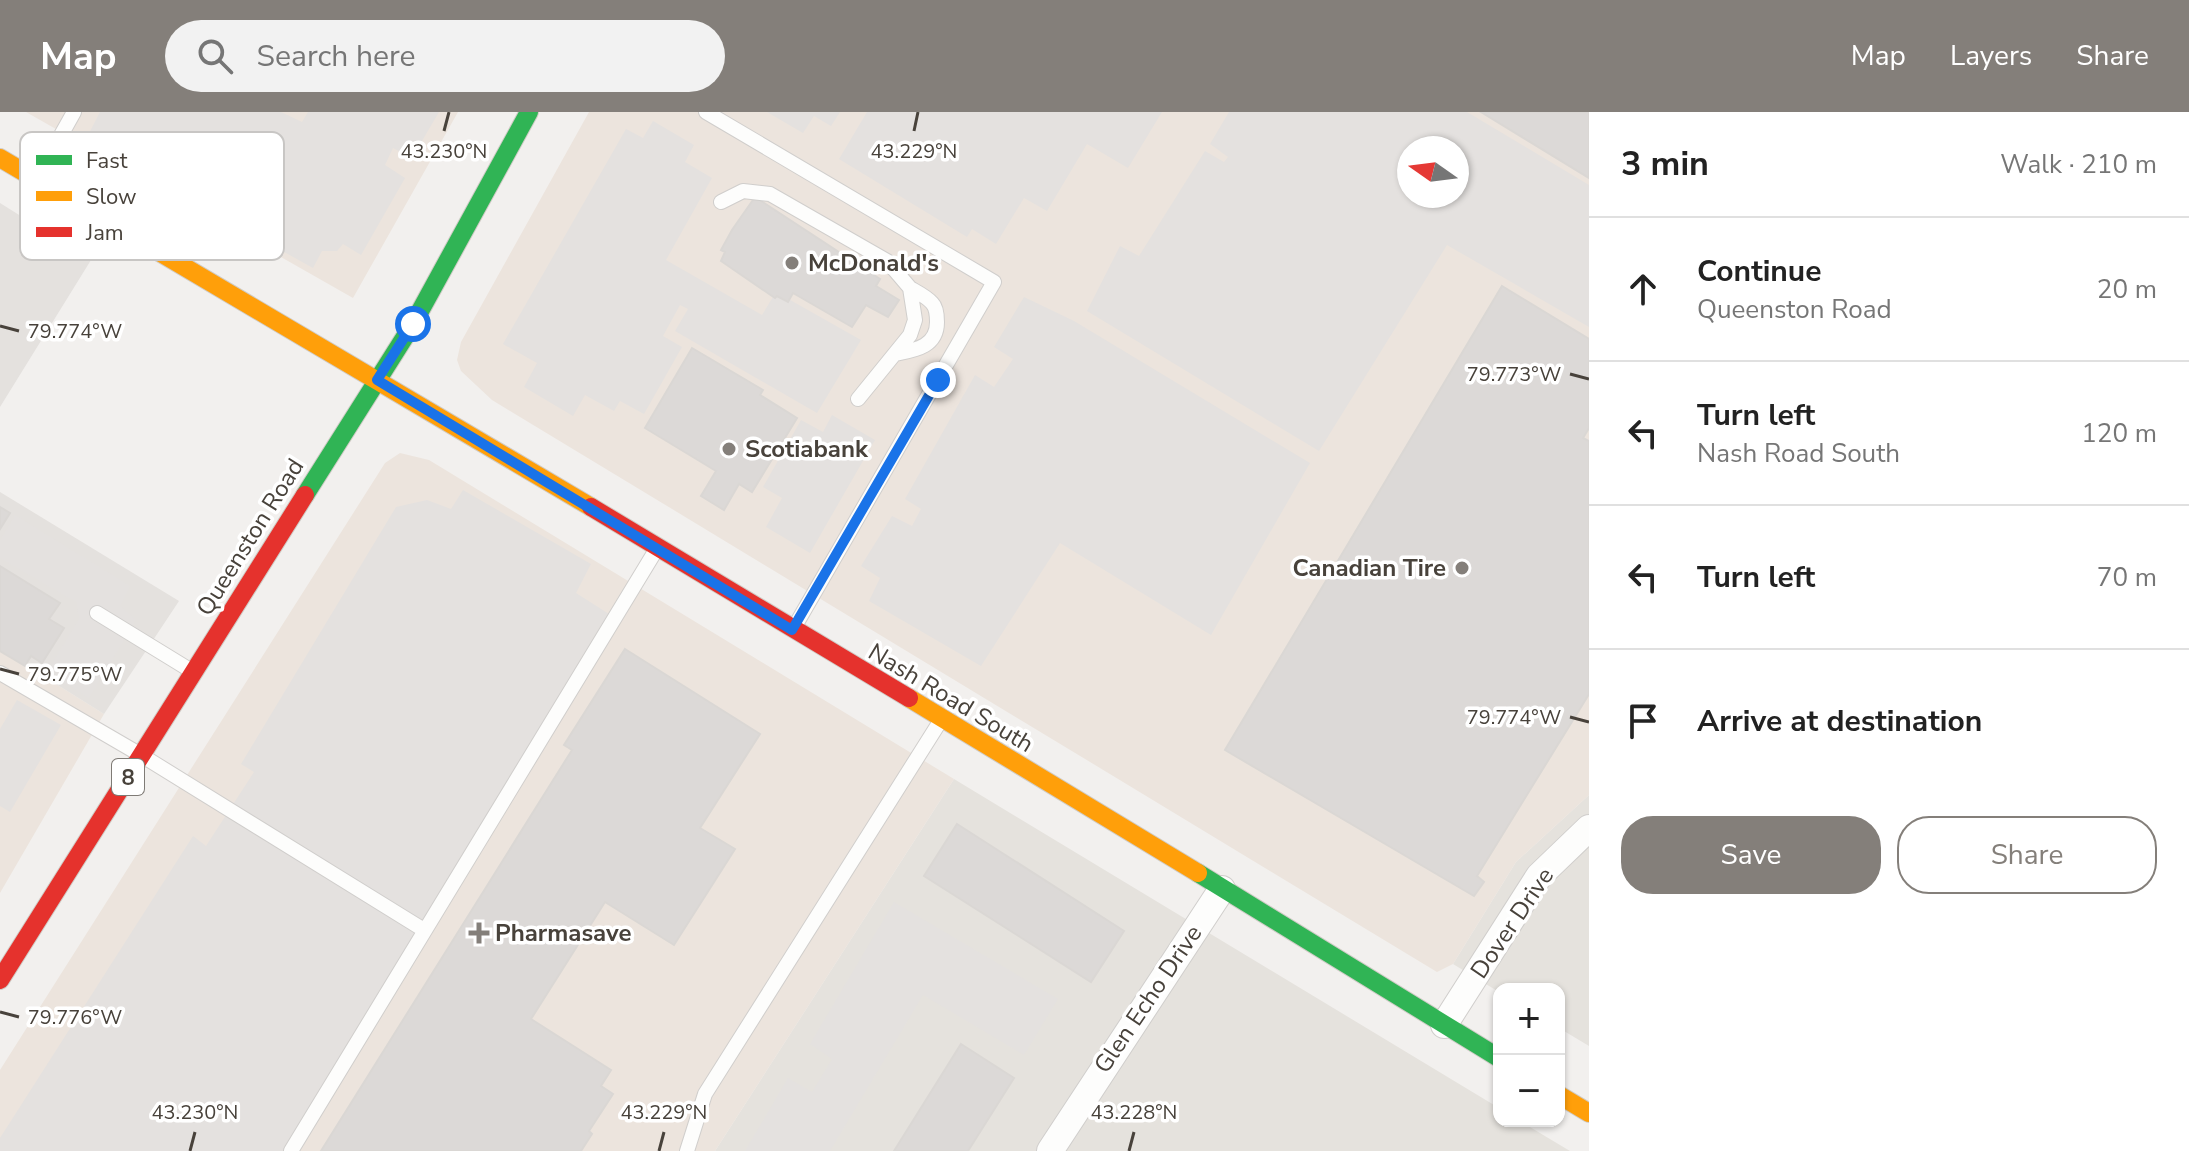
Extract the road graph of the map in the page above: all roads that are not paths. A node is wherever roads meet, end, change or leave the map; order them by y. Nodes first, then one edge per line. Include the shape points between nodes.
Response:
1 (74, 112) edge
2 (529, 112) edge
3 (706, 112) edge
4 (63, 132) edge
5 (0, 158) edge
6 (20, 170) edge
7 (721, 202) dead end
8 (173, 260) edge
9 (910, 288) junction
10 (895, 354) junction
11 (377, 380) junction
12 (858, 399) dead end
13 (658, 548) junction
14 (97, 613) dead end
15 (792, 630) junction
16 (0, 673) edge
17 (194, 673) junction
18 (941, 720) junction
19 (141, 755) junction
20 (1589, 828) edge
21 (1222, 889) junction
22 (424, 930) junction
23 (0, 980) edge
24 (1444, 1025) junction
25 (1494, 1055) edge
26 (1565, 1099) edge
27 (1589, 1113) edge
28 (291, 1151) edge
29 (687, 1151) edge
30 (1050, 1151) edge

1 - 4 lane
2 - 11 main road, Queenston Road / 8
3 - 15 lane via 994,282
5 - 6 main road, Nash Road South
7 - 9 lane via 743,191 770,194 887,261
8 - 11 main road, Nash Road South
9 - 10 lane via 915,320
9 - 10 lane via 933,303 936,330 932,341
10 - 12 lane
11 - 13 main road, Nash Road South
11 - 17 main road, Queenston Road / 8
13 - 15 main road, Nash Road South
13 - 22 lane
14 - 17 lane
15 - 18 main road, Nash Road South
16 - 19 lane
17 - 19 main road, Queenston Road / 8
18 - 21 main road, Nash Road South
18 - 29 lane via 705,1094
19 - 22 lane
19 - 23 main road, Queenston Road / 8
20 - 24 street, Dover Drive via 1539,876
21 - 24 main road, Nash Road South
21 - 30 street, Glen Echo Drive
22 - 28 lane
24 - 25 main road, Nash Road South
26 - 27 main road

